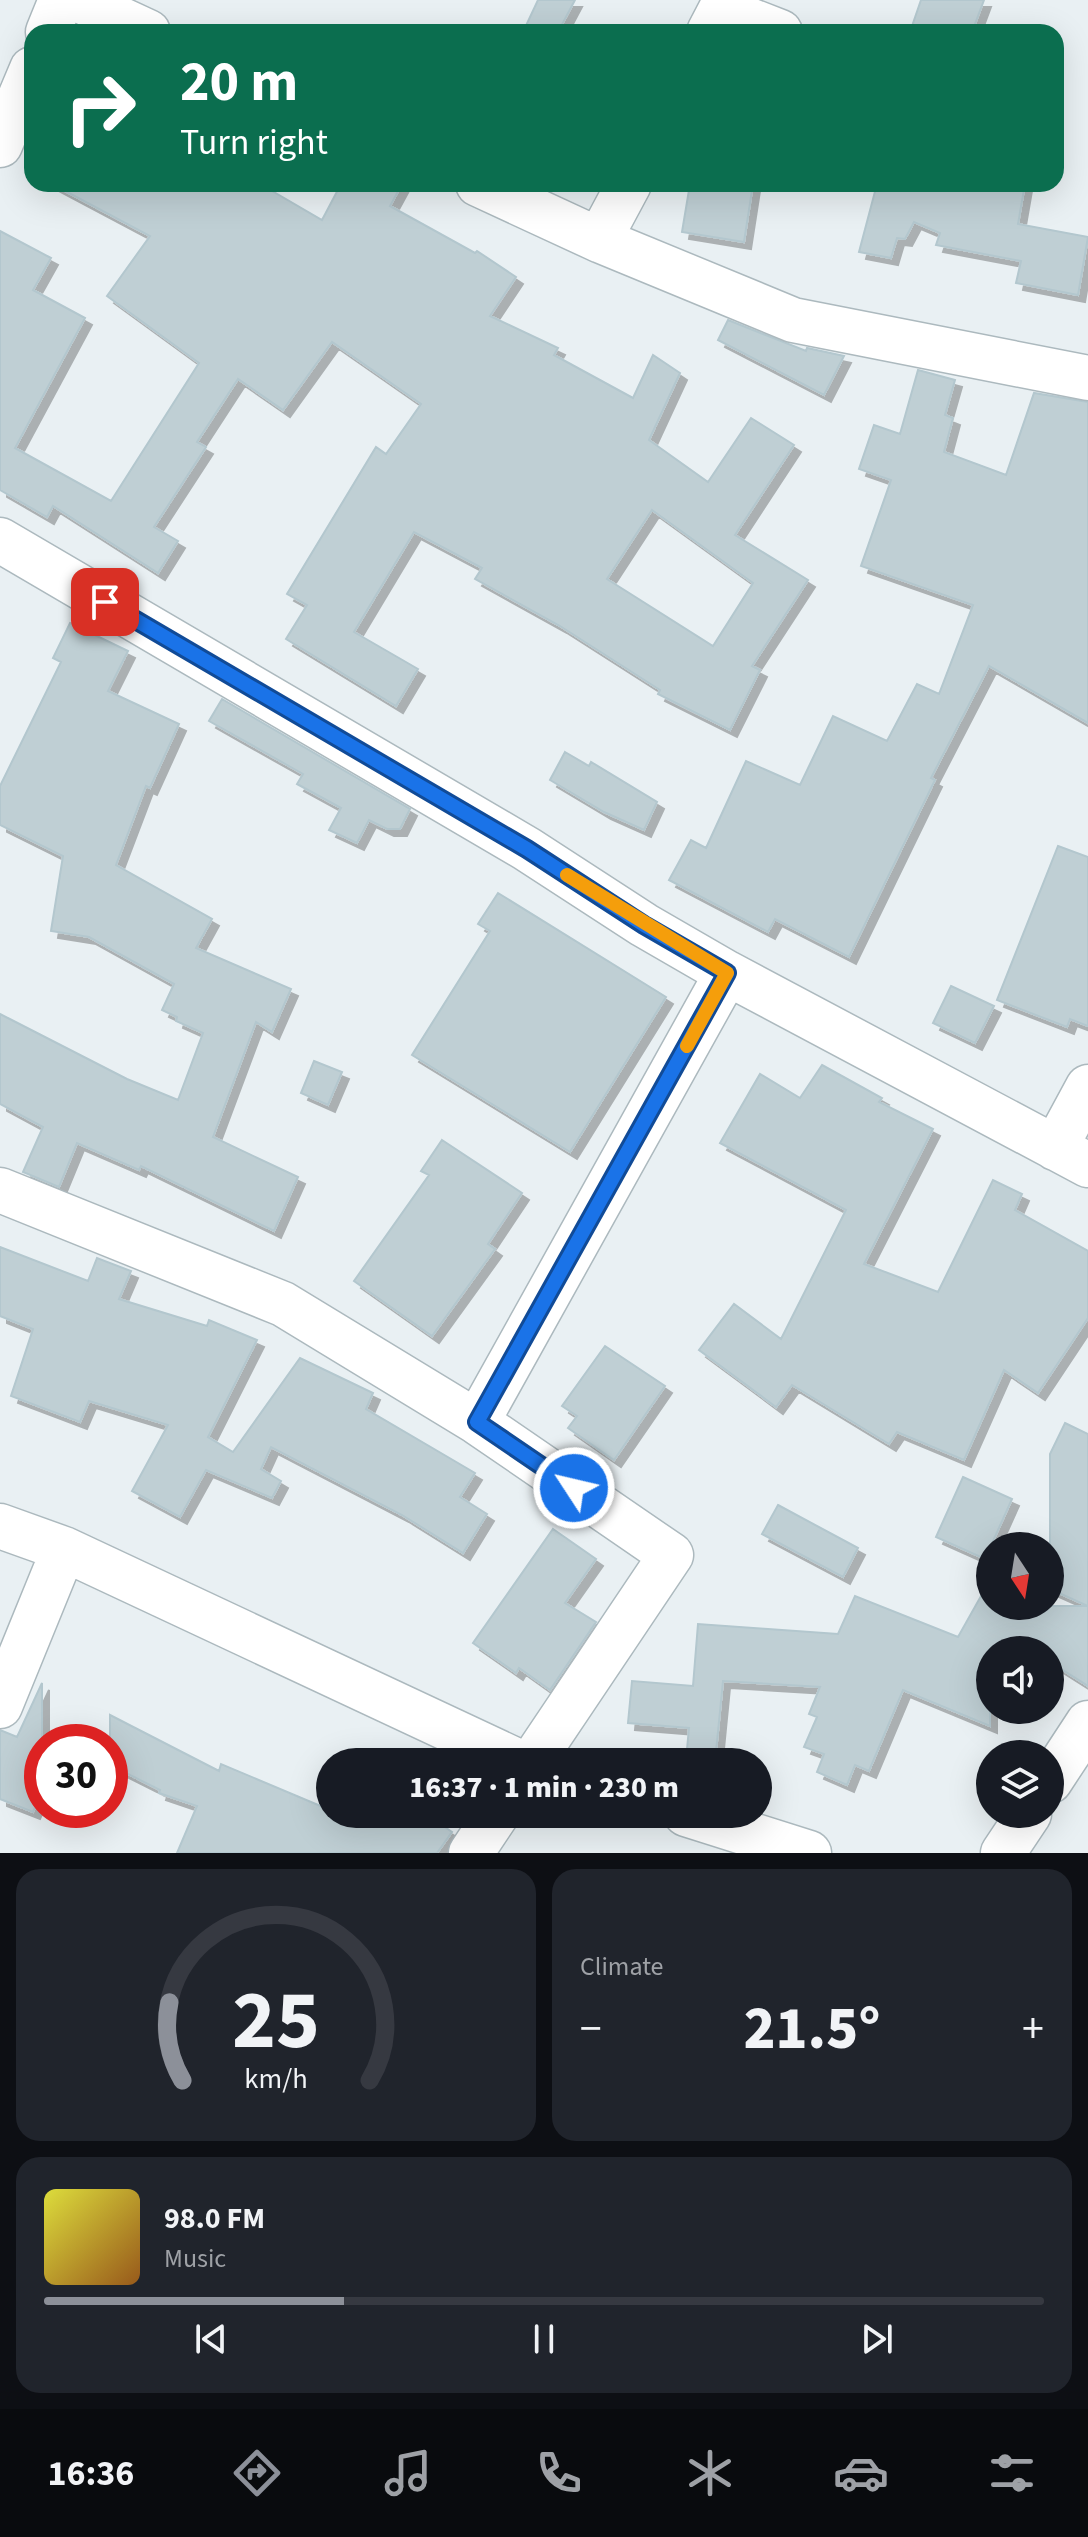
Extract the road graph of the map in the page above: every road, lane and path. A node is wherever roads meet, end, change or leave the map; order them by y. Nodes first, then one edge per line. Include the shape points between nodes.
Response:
1 (61, 0) edge
2 (79, 0) edge
3 (51, 24) edge
4 (131, 24) edge
5 (713, 24) edge
6 (759, 24) edge
7 (24, 88) edge
8 (0, 145) edge
9 (495, 192) edge
10 (625, 192) edge
11 (599, 240) junction
12 (1088, 378) edge
13 (0, 540) edge
14 (727, 973) junction
15 (1088, 1087) edge
16 (1072, 1157) edge
17 (0, 1190) edge
18 (477, 1422) junction
19 (0, 1526) edge
20 (64, 1549) junction
21 (0, 1706) edge
22 (1088, 1723) edge
23 (489, 1748) edge
24 (541, 1748) edge
25 (1064, 1760) edge
26 (488, 1828) edge
27 (730, 1828) edge
28 (1020, 1828) edge
29 (471, 1853) edge
30 (809, 1853) edge
31 (1003, 1853) edge

1 - 3 street
2 - 4 street
5 - 6 street via 721,9
7 - 8 street
9 - 11 street
10 - 11 street
11 - 12 street via 793,320
13 - 14 street
14 - 16 street
14 - 18 street
15 - 16 street
17 - 18 street via 283,1304
18 - 24 street via 671,1555
19 - 20 street
20 - 21 street
20 - 23 street
22 - 25 street
26 - 29 street
27 - 30 street
28 - 31 street

